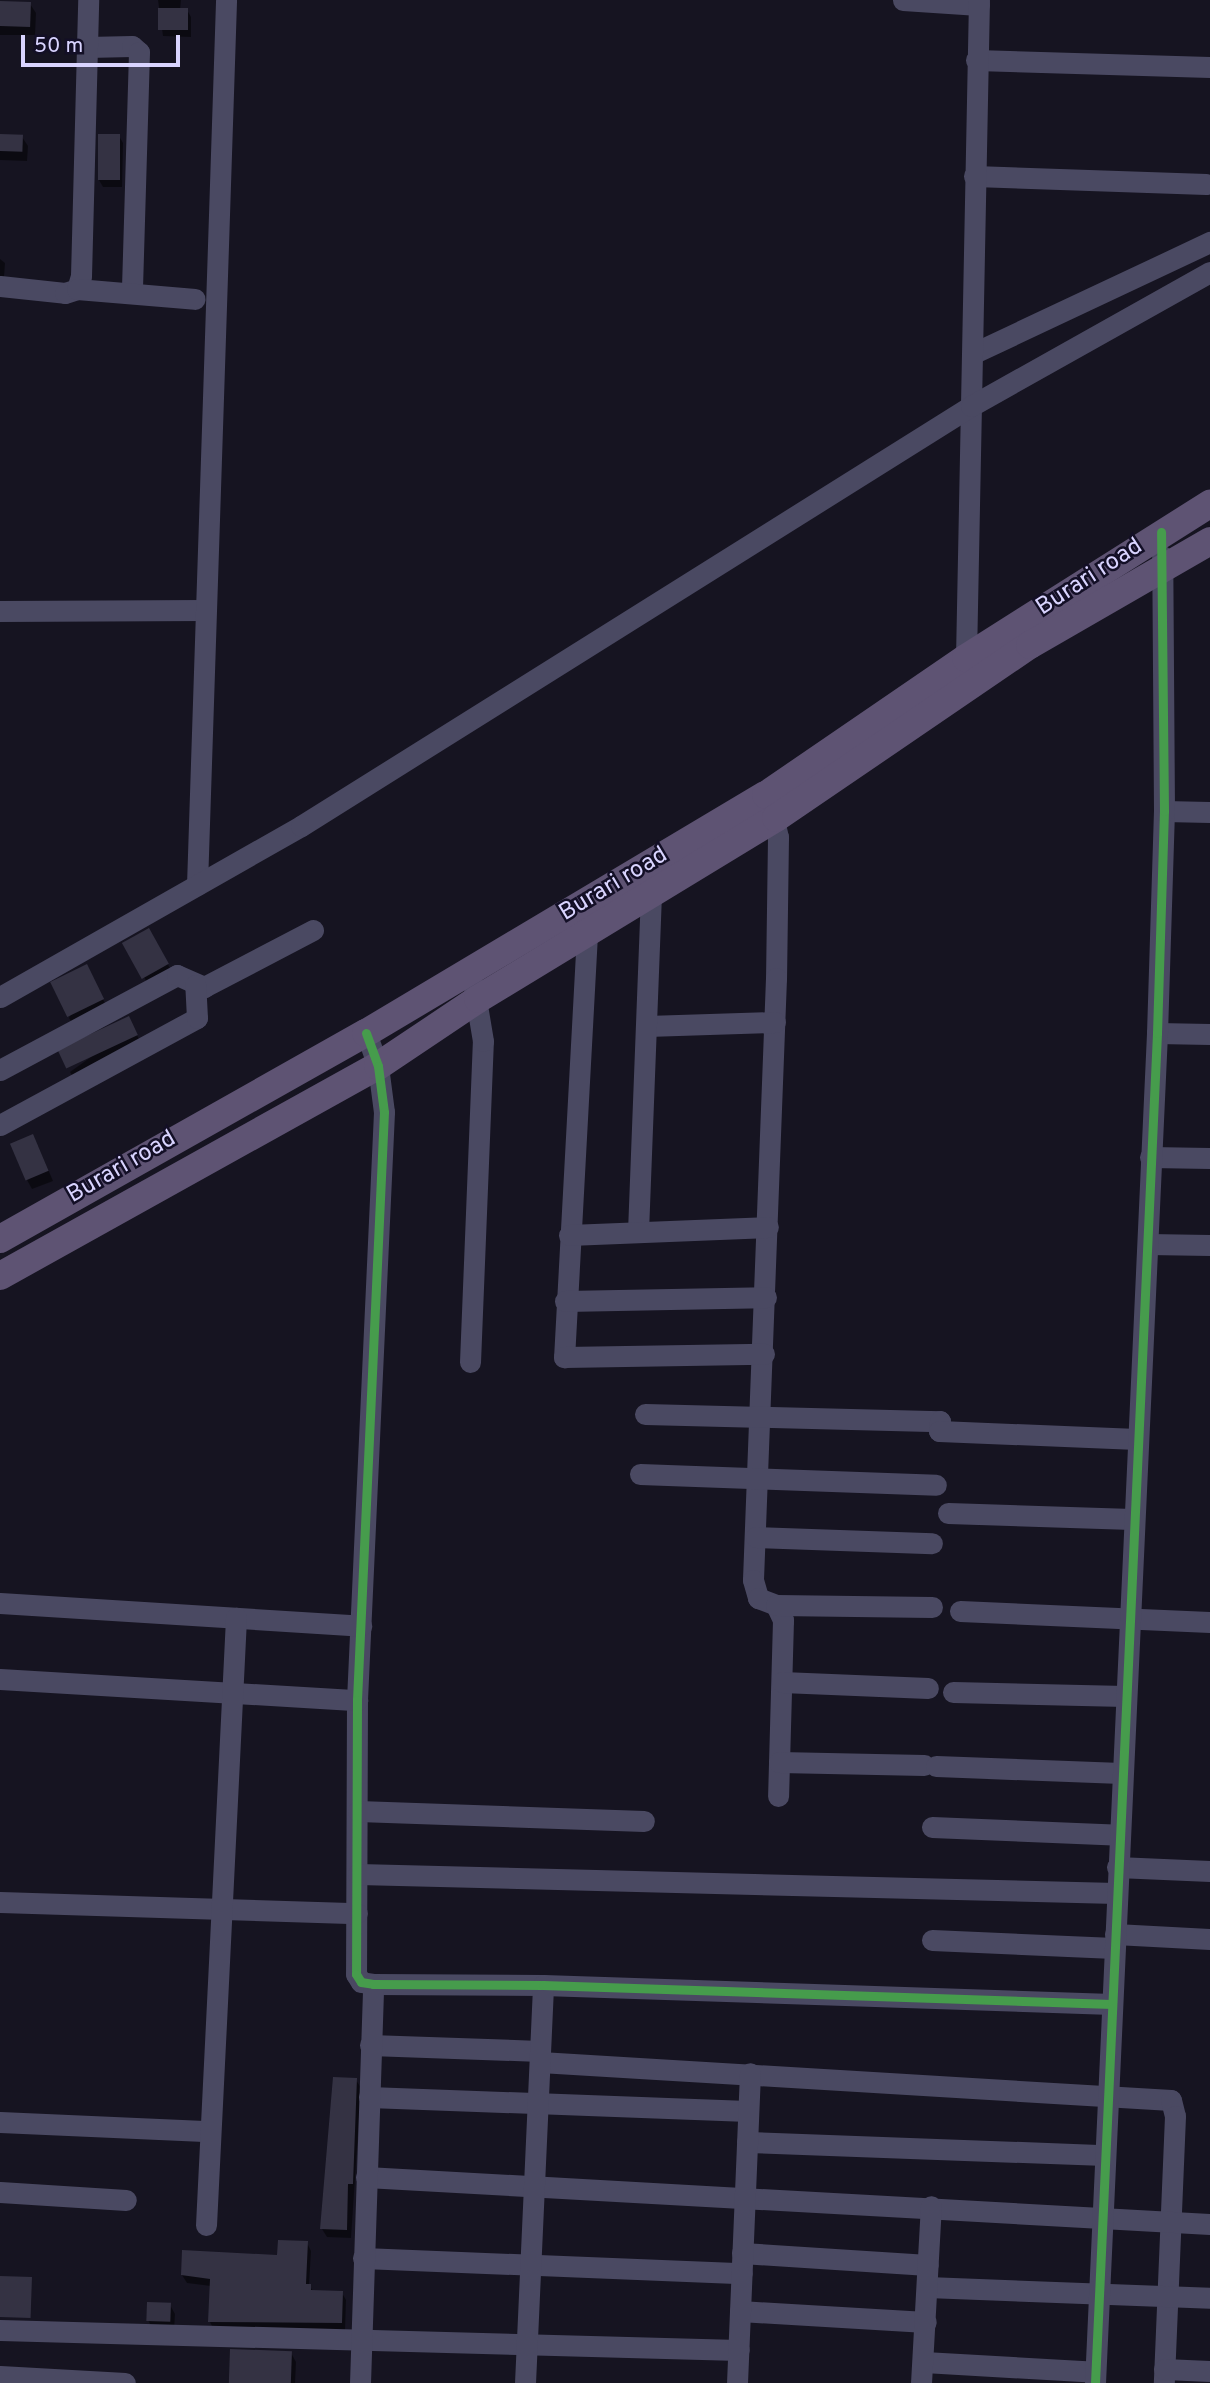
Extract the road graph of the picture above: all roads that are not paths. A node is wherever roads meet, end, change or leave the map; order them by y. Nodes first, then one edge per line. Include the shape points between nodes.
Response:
1 (89, 0) edge
2 (226, 0) edge
3 (903, 0) edge
4 (979, 2) edge
5 (87, 47) junction
6 (976, 60) junction
7 (1210, 67) edge
8 (974, 176) junction
9 (1206, 184) dead end
10 (1210, 242) edge
11 (1210, 272) edge
12 (0, 286) edge
13 (77, 289) junction
14 (132, 293) junction
15 (195, 299) dead end
16 (973, 360) junction
17 (972, 397) junction
18 (1210, 504) edge
19 (1161, 532) junction
20 (1210, 541) edge
21 (1163, 565) junction
22 (205, 610) junction
23 (0, 611) edge
24 (973, 669) junction
25 (771, 806) junction
26 (1164, 811) junction
27 (1210, 813) edge
28 (197, 885) junction
29 (651, 895) junction
30 (313, 930) dead end
31 (586, 934) junction
32 (469, 972) junction
33 (195, 985) junction
34 (0, 997) edge
35 (478, 999) junction
36 (775, 1022) junction
37 (648, 1026) junction
38 (366, 1033) junction
39 (1157, 1033) junction
40 (1210, 1034) edge
41 (378, 1066) junction
42 (0, 1070) edge
43 (0, 1125) edge
44 (1150, 1157) junction
45 (1210, 1158) edge
46 (768, 1227) junction
47 (638, 1232) junction
48 (569, 1235) junction
49 (0, 1239) edge
50 (1148, 1244) junction
51 (1210, 1245) edge
52 (0, 1276) edge
53 (766, 1297) junction
54 (565, 1301) junction
55 (764, 1354) junction
56 (470, 1362) dead end
57 (645, 1414) dead end
58 (762, 1416) junction
59 (1137, 1440) junction
60 (640, 1474) dead end
61 (758, 1479) junction
62 (936, 1485) dead end
63 (948, 1513) dead end
64 (1132, 1519) junction
65 (756, 1536) junction
66 (932, 1543) dead end
67 (0, 1603) edge
68 (776, 1605) junction
69 (932, 1607) dead end
70 (960, 1611) dead end
71 (236, 1618) junction
72 (1128, 1620) junction
73 (1210, 1622) edge
74 (360, 1626) junction
75 (0, 1679) edge
76 (782, 1682) junction
77 (928, 1688) dead end
78 (953, 1692) dead end
79 (232, 1693) junction
80 (1125, 1696) junction
81 (357, 1700) junction
82 (779, 1762) junction
83 (1121, 1773) junction
84 (778, 1796) dead end
85 (358, 1811) junction
86 (644, 1821) dead end
87 (932, 1827) dead end
88 (1119, 1835) junction
89 (1118, 1867) junction
90 (1210, 1871) edge
91 (358, 1874) junction
92 (1116, 1893) junction
93 (0, 1902) edge
94 (219, 1909) junction
95 (357, 1913) junction
96 (1210, 1939) edge
97 (932, 1940) dead end
98 (1115, 1941) junction
99 (373, 1984) junction
100 (543, 1986) junction
101 (1112, 2004) junction
102 (370, 2045) junction
103 (540, 2057) junction
104 (750, 2074) junction
105 (1108, 2093) junction
106 (369, 2097) junction
107 (538, 2104) junction
108 (748, 2111) junction
109 (0, 2122) edge
110 (210, 2131) junction
111 (747, 2142) junction
112 (1105, 2155) junction
113 (366, 2177) junction
114 (534, 2185) junction
115 (0, 2192) edge
116 (746, 2196) junction
117 (126, 2200) dead end
118 (931, 2206) junction
119 (1102, 2216) junction
120 (1170, 2222) junction
121 (1210, 2224) edge
122 (206, 2225) dead end
123 (363, 2258) junction
124 (742, 2263) junction
125 (530, 2265) junction
126 (929, 2265) junction
127 (927, 2287) junction
128 (1099, 2294) junction
129 (1167, 2297) junction
130 (1210, 2298) edge
131 (740, 2311) junction
132 (926, 2322) junction
133 (0, 2330) edge
134 (361, 2341) junction
135 (527, 2344) junction
136 (738, 2350) junction
137 (1210, 2371) edge
138 (923, 2372) edge
139 (0, 2376) edge
140 (1164, 2376) edge
141 (1095, 2377) edge
142 (125, 2383) edge
143 (360, 2383) edge
144 (525, 2383) edge
145 (737, 2383) edge

1 - 5 street
2 - 22 street
3 - 4 street
4 - 6 street
5 - 13 street
5 - 14 street via 132,46 139,52
6 - 7 street
6 - 8 street
8 - 9 street
8 - 16 street
10 - 16 street
11 - 17 street
12 - 13 street via 65,293
13 - 14 street
14 - 15 street
16 - 17 street
17 - 24 street
17 - 28 street via 313,819
18 - 19 main road, Burari road
19 - 21 street
19 - 24 main road, Burari road
20 - 21 main road, Burari road
21 - 24 main road, Burari road
21 - 26 street
22 - 23 street
22 - 28 street
24 - 25 main road, Burari road
25 - 29 main road, Burari road
25 - 32 main road, Burari road
25 - 36 street
26 - 27 street
26 - 39 street
28 - 34 street
29 - 31 main road, Burari road
29 - 37 street
30 - 33 street via 208,985
31 - 35 main road, Burari road
31 - 48 street
32 - 35 street
32 - 38 main road, Burari road
33 - 42 street via 177,975
33 - 43 street via 197,1018
35 - 41 main road, Burari road
35 - 56 street via 483,1041
36 - 37 street
36 - 46 street
37 - 47 street
38 - 41 street
38 - 49 main road, Burari road
39 - 40 street
39 - 44 street
41 - 52 main road, Burari road
41 - 74 street via 384,1112
44 - 45 street
44 - 50 street
46 - 47 street
46 - 53 street
47 - 48 street
48 - 54 street
50 - 51 street
50 - 59 street
53 - 54 street
53 - 55 street
54 - 55 street via 562,1347 564,1357 572,1360
55 - 58 street
57 - 58 street
58 - 59 street via 940,1421 939,1431
58 - 61 street
59 - 64 street
60 - 61 street
61 - 62 street
61 - 65 street
63 - 64 street
64 - 72 street
65 - 66 street
65 - 68 street via 755,1591 758,1598
67 - 71 street
68 - 69 street
68 - 76 street via 783,1620
70 - 72 street
71 - 74 street
71 - 79 street
72 - 73 street
72 - 80 street
74 - 81 street
75 - 79 street
76 - 77 street
76 - 82 street
78 - 80 street
79 - 81 street
79 - 94 street
80 - 83 street
81 - 85 street
82 - 83 street
82 - 84 street
83 - 88 street
85 - 86 street
85 - 91 street
87 - 88 street
88 - 89 street
89 - 90 street
89 - 92 street
91 - 92 street
91 - 95 street
92 - 98 street
93 - 94 street
94 - 95 street
94 - 110 street
95 - 99 street via 356,1974 361,1982
96 - 98 street
97 - 98 street
98 - 101 street
99 - 100 street
99 - 102 street
100 - 101 street
100 - 103 street
101 - 105 street
102 - 103 street
102 - 106 street
103 - 104 street
103 - 107 street
104 - 105 street
104 - 108 street
105 - 112 street
105 - 120 street via 1162,2096 1175,2108
106 - 107 street
106 - 113 street
107 - 108 street
107 - 114 street
108 - 111 street
109 - 110 street
110 - 122 street
111 - 112 street
111 - 116 street
112 - 119 street
113 - 114 street
113 - 123 street
114 - 116 street
114 - 125 street
115 - 117 street
116 - 118 street
116 - 124 street
118 - 119 street
118 - 126 street
119 - 120 street
119 - 128 street
120 - 121 street
120 - 129 street
123 - 125 street
123 - 134 street
124 - 125 street
124 - 126 street
124 - 131 street
125 - 135 street
126 - 127 street
127 - 128 street
127 - 132 street
128 - 129 street
128 - 141 street
129 - 130 street
129 - 140 street
131 - 132 street
131 - 136 street
132 - 138 street
133 - 134 street
134 - 135 street
134 - 143 street
135 - 136 street
135 - 144 street
136 - 145 street
137 - 140 street
138 - 141 street
139 - 142 street

